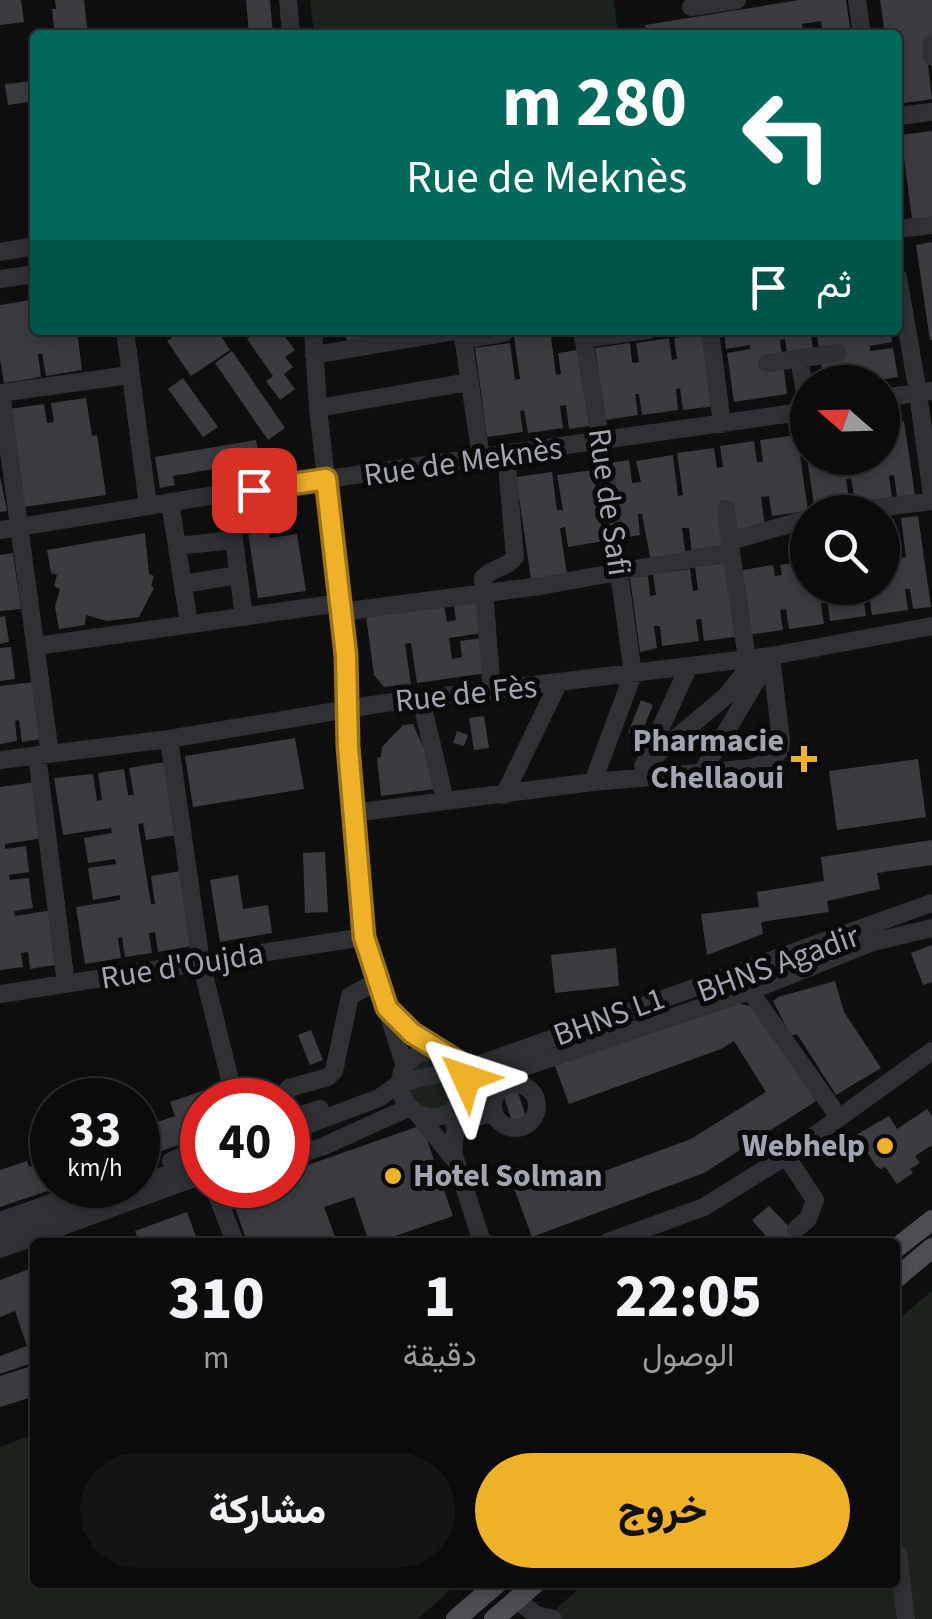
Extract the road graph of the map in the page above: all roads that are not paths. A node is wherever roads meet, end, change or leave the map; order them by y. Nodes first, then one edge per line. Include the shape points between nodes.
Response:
1 (288, 0) edge
2 (737, 0) edge
3 (857, 0) edge
4 (690, 7) dead end
5 (290, 30) edge
6 (861, 30) edge
7 (932, 44) edge
8 (932, 57) edge
9 (932, 112) edge
10 (902, 116) edge
11 (932, 225) edge
12 (902, 229) edge
13 (30, 247) edge
14 (0, 252) edge
15 (30, 275) edge
16 (0, 279) edge
17 (902, 294) edge
18 (125, 335) edge
19 (312, 335) edge
20 (449, 335) edge
21 (462, 335) edge
22 (582, 335) edge
23 (711, 335) edge
24 (838, 354) dead end
25 (314, 355) junction
26 (799, 359) junction
27 (768, 363) dead end
28 (800, 365) edge
29 (129, 375) junction
30 (469, 382) junction
31 (925, 392) edge
32 (0, 393) edge
33 (900, 395) edge
34 (318, 408) junction
35 (790, 413) edge
36 (722, 424) junction
37 (601, 442) junction
38 (506, 454) junction
39 (482, 458) junction
40 (326, 479) junction
41 (228, 494) junction
42 (932, 499) edge
43 (170, 502) junction
44 (900, 504) edge
45 (148, 506) junction
46 (726, 509) dead end
47 (20, 526) junction
48 (790, 526) edge
49 (0, 530) edge
50 (234, 540) junction
51 (177, 546) junction
52 (731, 547) junction
53 (618, 571) junction
54 (238, 575) junction
55 (183, 584) junction
56 (483, 594) junction
57 (341, 608) junction
58 (244, 616) junction
59 (189, 624) junction
60 (932, 626) edge
61 (37, 646) junction
62 (758, 657) junction
63 (689, 666) junction
64 (633, 674) junction
65 (558, 684) junction
66 (492, 692) junction
67 (421, 700) junction
68 (347, 708) junction
69 (169, 739) junction
70 (44, 755) junction
71 (0, 760) edge
72 (638, 772) junction
73 (702, 772) junction
74 (593, 782) junction
75 (504, 795) junction
76 (445, 800) junction
77 (353, 813) junction
78 (932, 890) edge
79 (932, 903) edge
80 (932, 912) edge
81 (932, 928) edge
82 (364, 937) junction
83 (200, 963) junction
84 (378, 981) junction
85 (66, 984) junction
86 (750, 991) junction
87 (0, 994) edge
88 (387, 1008) junction
89 (932, 1050) edge
90 (454, 1063) junction
91 (229, 1078) edge
92 (310, 1082) edge
93 (406, 1090) junction
94 (458, 1109) junction
95 (310, 1112) edge
96 (492, 1113) dead end
97 (838, 1116) junction
98 (310, 1124) edge
99 (310, 1136) edge
100 (310, 1145) edge
101 (786, 1156) junction
102 (457, 1166) junction
103 (180, 1170) edge
104 (180, 1183) edge
105 (180, 1196) edge
106 (37, 1208) edge
107 (221, 1208) edge
108 (932, 1220) edge
109 (0, 1221) edge
110 (796, 1229) dead end
111 (0, 1234) edge
112 (61, 1238) edge
113 (232, 1238) edge
114 (481, 1238) edge
115 (619, 1238) edge
116 (900, 1246) edge
117 (0, 1248) edge
118 (932, 1248) edge
119 (30, 1250) edge
120 (0, 1260) edge
121 (900, 1275) edge
122 (900, 1570) edge
123 (528, 1588) edge
124 (503, 1605) edge
125 (543, 1618) edge
126 (456, 1619) edge
127 (906, 1619) edge

1 - 5 street
2 - 4 street
3 - 6 street
7 - 8 street
9 - 10 street
11 - 12 street
13 - 14 street
15 - 16 street
17 - 31 street
18 - 29 street
19 - 25 street
20 - 25 street
21 - 30 street
22 - 37 street, Rue de Safi
23 - 36 street
24 - 26 street
25 - 34 street
26 - 27 street
26 - 28 street
29 - 32 street
29 - 45 street
30 - 34 street
30 - 39 street
31 - 33 street
31 - 42 street
32 - 47 street
34 - 40 street
35 - 36 street, Rue de Meknès
36 - 37 street, Rue de Meknès
37 - 38 street, Rue de Meknès
37 - 53 street, Rue de Safi
38 - 39 street, Rue de Meknès
38 - 56 street via 515,557 488,572
39 - 40 street, Rue de Meknès
40 - 41 street, Rue de Meknès
40 - 57 street
41 - 43 street, Rue de Meknès
41 - 50 street
42 - 44 street
43 - 45 street, Rue de Meknès
43 - 51 street
45 - 47 street, Rue de Meknès
46 - 52 street
47 - 49 street, Rue de Meknès
47 - 61 street
48 - 52 street
50 - 51 street
50 - 54 street
51 - 55 street
52 - 53 street
52 - 62 street
53 - 56 street
53 - 64 street, Rue de Safi
54 - 55 street
54 - 58 street
55 - 59 street
56 - 57 street
56 - 66 street
57 - 58 street
57 - 68 street
58 - 59 street
59 - 61 street
60 - 62 street, Rue de Fès
61 - 70 street
62 - 63 street, Rue de Fès
62 - 72 street via 727,695
62 - 73 street
62 - 73 street via 780,750 753,768
63 - 64 street, Rue de Fès
63 - 72 street
64 - 65 street, Rue de Fès
64 - 74 street
65 - 66 street, Rue de Fès
65 - 75 street
66 - 67 street, Rue de Fès
67 - 68 street, Rue de Fès
67 - 76 street
68 - 69 street, Rue de Fès
68 - 77 street
69 - 70 street, Rue de Fès
69 - 83 street
70 - 71 street, Rue de Fès
70 - 85 street
72 - 73 street
72 - 74 street
74 - 75 street
75 - 76 street
76 - 77 street
77 - 82 street
78 - 90 street
79 - 90 street, BHNS L1 via 478,1065
80 - 90 street, BHNS Agadir
81 - 86 street via 873,942
82 - 83 street, Rue d'Oujda
82 - 84 street
83 - 85 street, Rue d'Oujda
83 - 91 street
84 - 88 street
84 - 92 street via 350,996 334,1071
85 - 87 street, Rue d'Oujda
86 - 94 street via 495,1076
86 - 97 street
88 - 90 street
88 - 93 street
89 - 97 street
90 - 93 street, BHNS Agadir
90 - 93 street via 416,1056
90 - 94 street
93 - 94 street via 434,1117
93 - 95 street via 383,1089
93 - 98 street
93 - 99 street, BHNS Agadir
93 - 100 street
93 - 102 street
94 - 96 street
94 - 102 street via 452,1139
97 - 101 street
101 - 110 street via 815,1200
101 - 115 street via 704,1207
102 - 114 street
103 - 111 street
104 - 117 street
105 - 112 street
106 - 109 street
107 - 113 street
108 - 116 main road
118 - 121 main road
119 - 120 street
122 - 127 street
123 - 124 main road
124 - 125 street
124 - 126 main road

